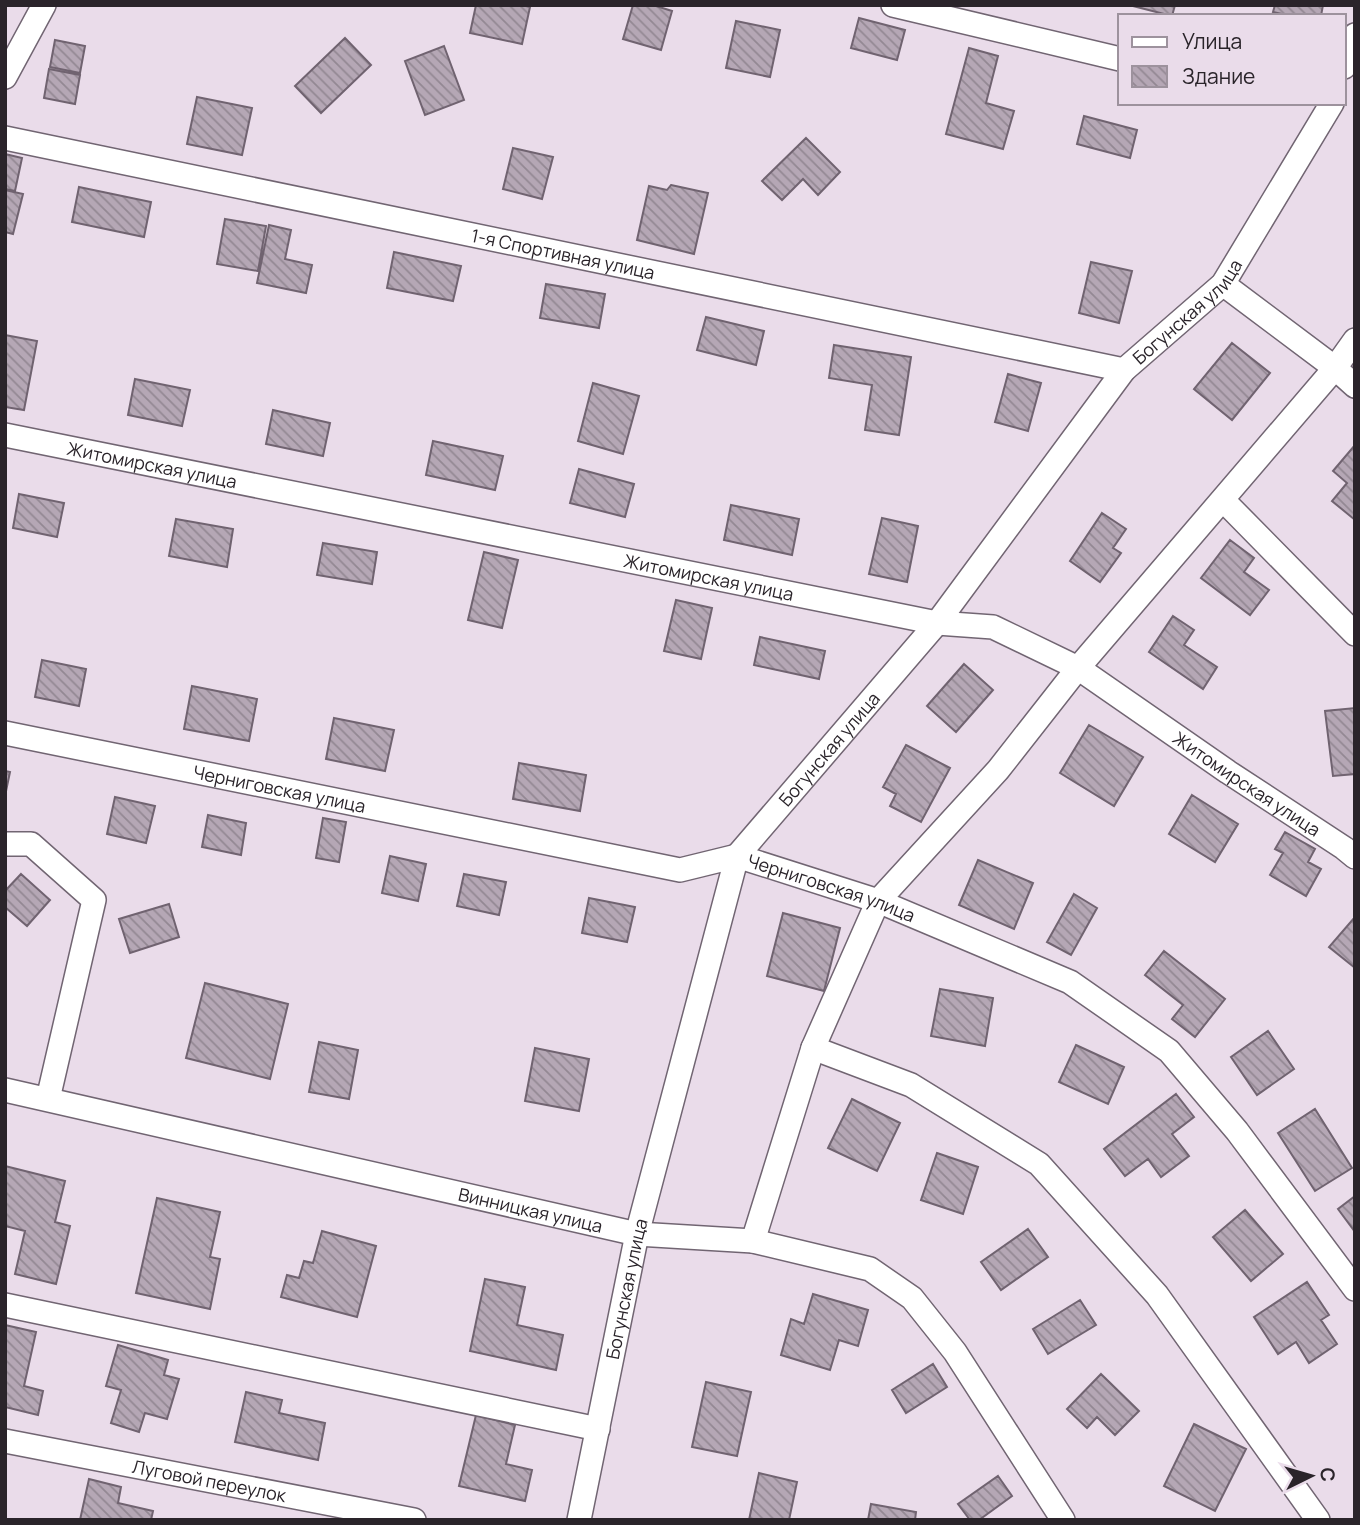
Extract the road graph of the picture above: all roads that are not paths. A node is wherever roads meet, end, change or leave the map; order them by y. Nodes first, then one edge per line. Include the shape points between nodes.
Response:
1 (44, 5) edge
2 (892, 5) edge
3 (1355, 35) edge
4 (1118, 59) edge
5 (1346, 61) edge
6 (5, 78) edge
7 (1325, 105) edge
8 (5, 138) edge
9 (1223, 284) junction
10 (1355, 340) edge
11 (1335, 368) junction
12 (1124, 370) junction
13 (1355, 386) edge
14 (5, 435) edge
15 (1223, 500) junction
16 (937, 623) junction
17 (1355, 634) edge
18 (1079, 668) junction
19 (5, 733) edge
20 (5, 844) edge
21 (1351, 849) edge
22 (737, 856) junction
23 (878, 901) junction
24 (813, 1048) junction
25 (5, 1090) edge
26 (48, 1099) junction
27 (636, 1234) junction
28 (753, 1241) junction
29 (1355, 1289) edge
30 (5, 1305) edge
31 (598, 1429) junction
32 (5, 1441) edge
33 (414, 1520) edge
34 (579, 1520) edge
35 (1063, 1520) edge
36 (1318, 1520) edge

1 - 6 street
2 - 4 street
3 - 5 street
7 - 9 street, Богунская улица
8 - 12 street, 1-я Спортивная улица
9 - 11 street
9 - 12 street, Богунская улица
10 - 11 street
11 - 13 street
11 - 15 street
12 - 16 street, Богунская улица
14 - 16 street, Житомирская улица
15 - 17 street
15 - 18 street
16 - 18 street, Житомирская улица via 993,627
16 - 22 street, Богунская улица
18 - 21 street, Житомирская улица via 1228,772
18 - 23 street via 998,770
19 - 22 street, Черниговская улица via 680,870
20 - 26 street via 31,844 94,900
22 - 23 street, Черниговская улица
22 - 27 street, Богунская улица
23 - 24 street
23 - 29 street, Черниговская улица via 1070,982 1169,1051 1237,1131
24 - 28 street
24 - 36 street via 911,1085 1039,1164 1157,1295
25 - 26 street, Винницкая улица
26 - 27 street, Винницкая улица
27 - 28 street, Винницкая улица
27 - 31 street, Богунская улица
28 - 35 street, Винницкая улица via 870,1269 912,1298 955,1352
30 - 31 street
31 - 34 street, Богунская улица
32 - 33 street, Луговой переулок

